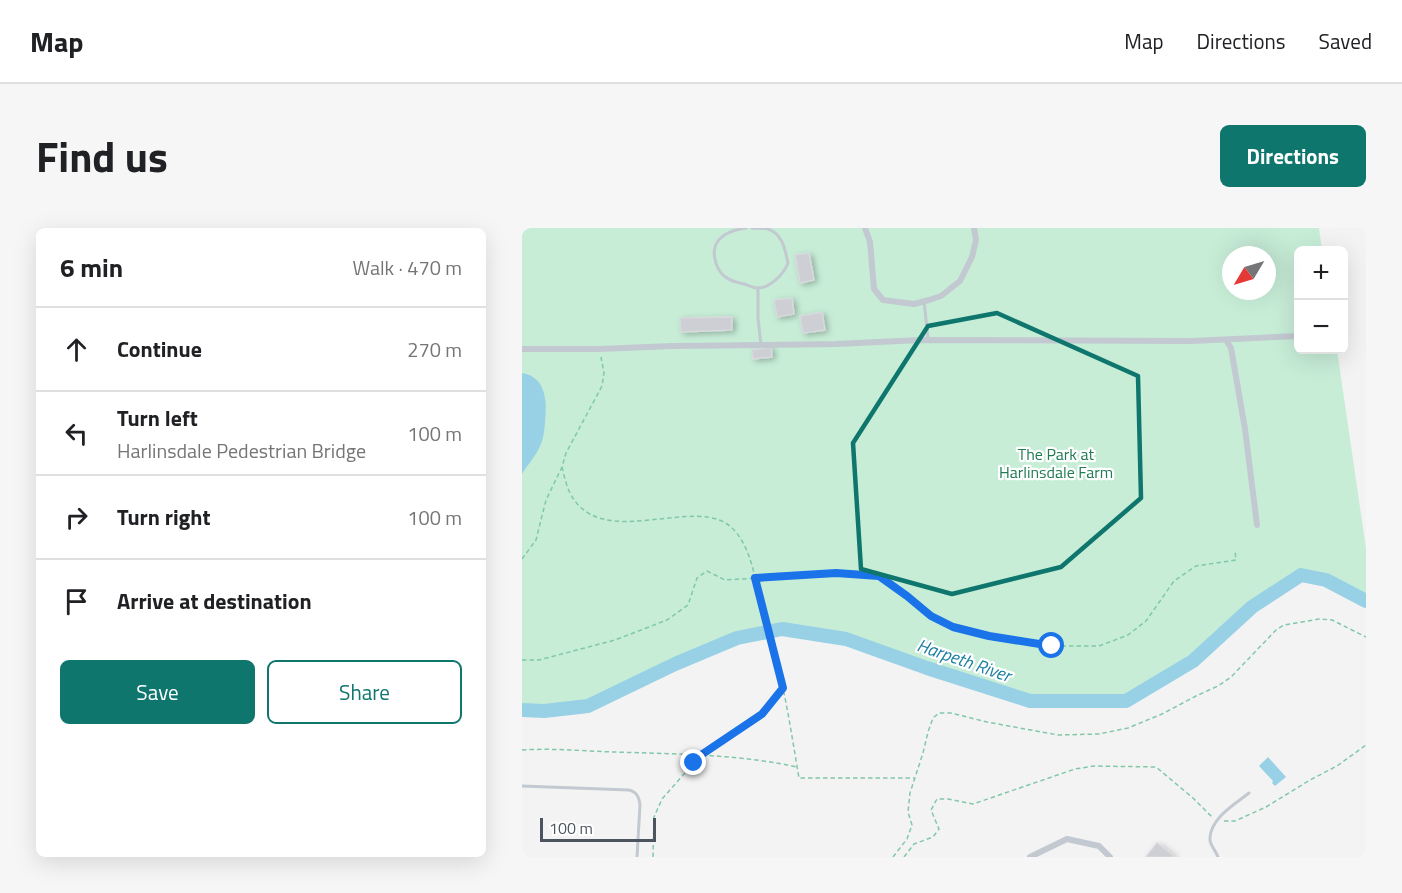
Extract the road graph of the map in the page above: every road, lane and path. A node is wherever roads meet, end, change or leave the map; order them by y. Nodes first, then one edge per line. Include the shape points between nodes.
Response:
1 (746, 228) edge
2 (753, 228) edge
3 (865, 228) edge
4 (974, 228) edge
5 (758, 288) junction
6 (924, 301) junction
7 (1294, 336) edge
8 (929, 340) junction
9 (1226, 340) junction
10 (761, 345) junction
11 (522, 349) edge
12 (599, 349) junction
13 (562, 467) junction
14 (1257, 525) dead end
15 (1235, 551) dead end
16 (522, 559) edge
17 (755, 578) junction
18 (1366, 637) edge
19 (522, 660) edge
20 (783, 688) junction
21 (1366, 745) edge
22 (522, 750) edge
23 (701, 755) junction
24 (798, 767) junction
25 (915, 778) junction
26 (522, 786) edge
27 (1249, 793) dead end
28 (1217, 822) junction
29 (638, 857) edge
30 (653, 857) edge
31 (893, 857) edge
32 (904, 857) edge
33 (1030, 857) edge
34 (1110, 857) edge
35 (1218, 857) edge

1 - 5 lane via 720,238 714,247 715,262 730,280
2 - 5 lane via 769,229 784,243 788,263 770,285
3 - 6 street via 874,289 883,300 914,304
4 - 6 street via 972,257 960,281 941,296
5 - 10 lane
6 - 8 lane
7 - 9 street
8 - 9 street
8 - 10 street
9 - 14 street via 1232,348
10 - 12 street
11 - 12 street
12 - 13 path via 604,373 602,386 570,444
13 - 16 path via 546,500 536,540
13 - 17 path via 570,493 581,508 598,518 628,522 699,516 726,523 746,548
15 - 17 path via 1236,560 1196,567 1174,581 1146,621 1128,635 1099,646 1052,646 953,627 931,616 879,576 836,573
17 - 19 path via 725,580 707,571 697,578 688,605 668,620 615,640 539,660
17 - 20 path
18 - 25 path via 1319,619 1284,625 1218,686 1128,728 1099,734 1058,735 939,713 933,718
20 - 23 path via 762,714
20 - 24 path
21 - 28 path via 1266,807 1235,821
22 - 23 path
23 - 24 path
23 - 30 path via 657,809
24 - 25 path via 799,778
25 - 31 path via 908,812 912,825
26 - 29 lane via 636,793 640,805
27 - 28 lane
28 - 32 path via 1156,767 1094,766 973,804 937,799 931,810 939,830 933,837 914,844
28 - 35 lane via 1210,842
33 - 34 street via 1067,839 1099,846

